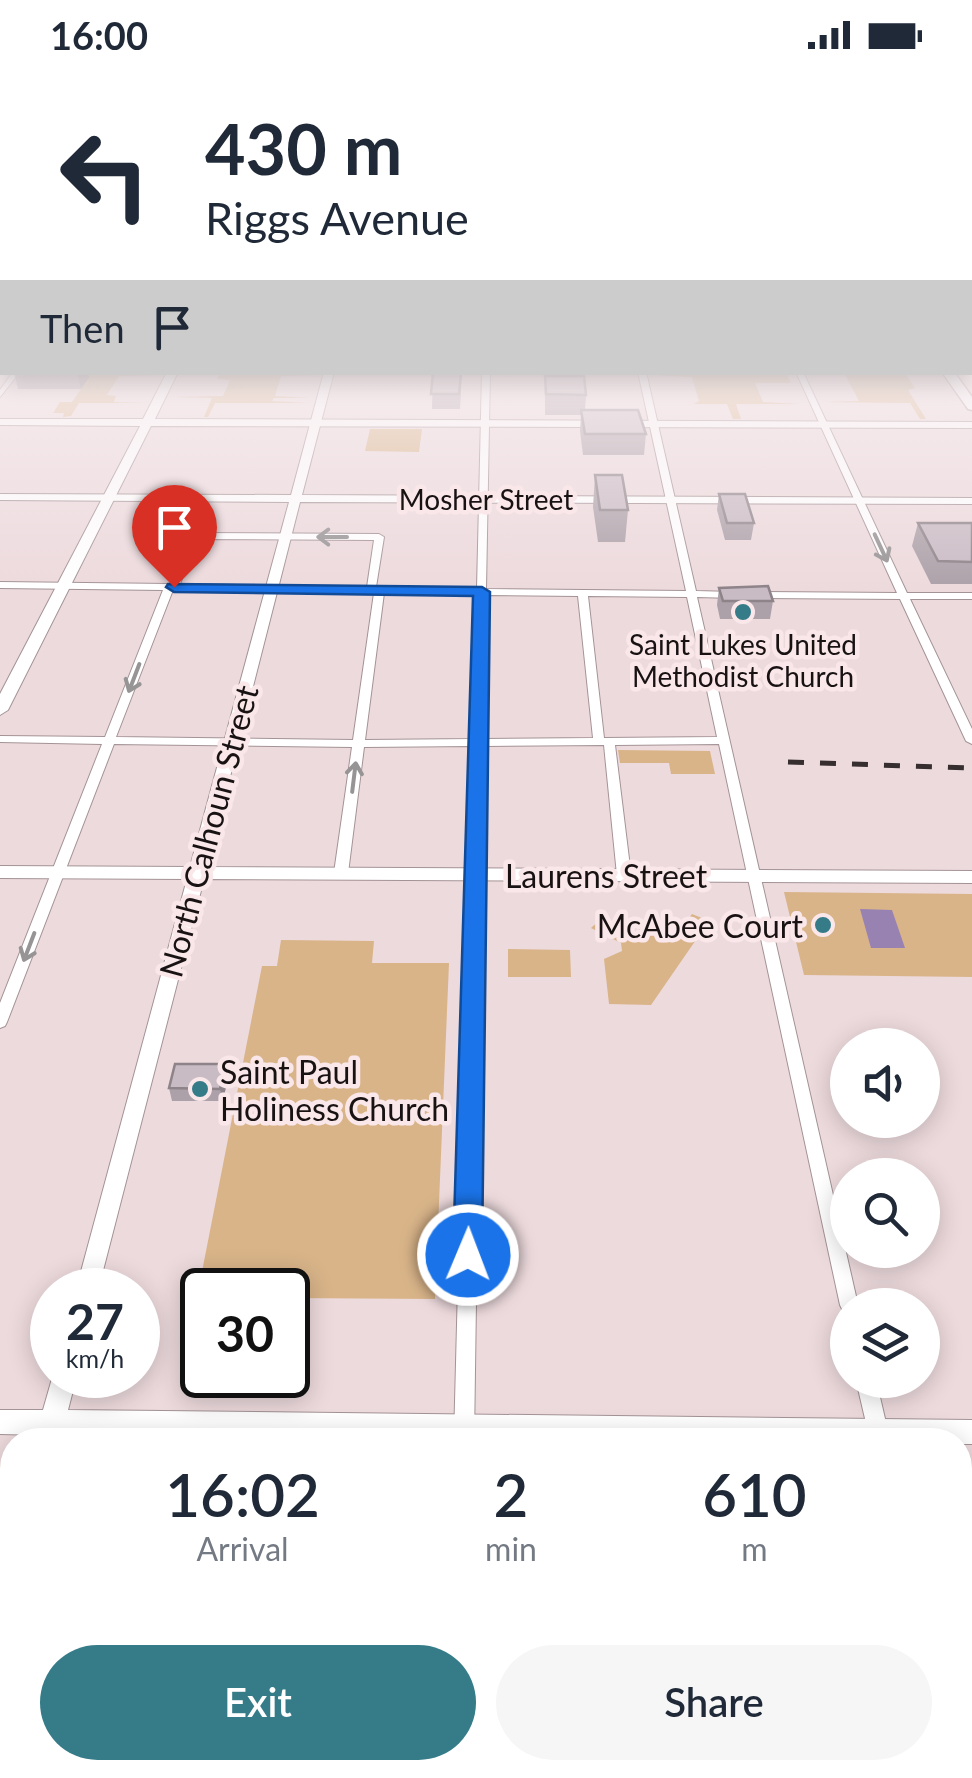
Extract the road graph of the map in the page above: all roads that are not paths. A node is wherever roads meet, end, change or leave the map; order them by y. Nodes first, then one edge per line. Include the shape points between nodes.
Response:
1 (144, 430) edge
2 (314, 430) edge
3 (484, 430) edge
4 (654, 430) edge
5 (826, 430) edge
6 (0, 497) edge
7 (110, 498) junction
8 (296, 498) junction
9 (484, 499) junction
10 (670, 500) junction
11 (859, 501) junction
12 (972, 501) edge
13 (286, 536) junction
14 (0, 585) edge
15 (64, 586) junction
16 (172, 587) junction
17 (273, 589) junction
18 (375, 590) junction
19 (482, 592) junction
20 (583, 593) junction
21 (692, 594) junction
22 (903, 596) junction
23 (972, 596) edge
24 (0, 710) edge
25 (0, 739) edge
26 (724, 740) junction
27 (109, 741) junction
28 (972, 741) edge
29 (604, 742) junction
30 (231, 743) junction
31 (478, 743) junction
32 (358, 744) junction
33 (0, 872) edge
34 (58, 872) junction
35 (197, 873) junction
36 (341, 874) junction
37 (476, 874) junction
38 (624, 875) junction
39 (754, 875) junction
40 (972, 877) edge
41 (0, 1022) edge
42 (93, 1268) edge
43 (846, 1288) edge
44 (61, 1398) edge
45 (870, 1398) edge
46 (0, 1422) edge
47 (32, 1428) edge
48 (55, 1428) edge
49 (464, 1428) edge
50 (876, 1428) edge

1 - 7 main road
2 - 8 street, North Calhoun Street
3 - 9 street
4 - 10 street
5 - 11 street
6 - 7 street, Mosher Street
7 - 8 street, Mosher Street
7 - 15 main road
8 - 9 street, Mosher Street
8 - 13 street, North Calhoun Street
9 - 10 street, Mosher Street
9 - 19 street
10 - 11 street, Mosher Street
10 - 21 street
11 - 12 street, Mosher Street
11 -> 22 street
13 - 16 street via 194,536
13 - 17 street, North Calhoun Street
18 -> 13 street via 379,537
14 - 15 street
15 - 16 street
15 - 24 main road
16 - 17 street
16 -> 27 street
17 - 18 street
17 - 30 street, North Calhoun Street
18 - 19 street
18 - 32 street
19 - 20 street
19 - 31 street
20 - 21 street
20 - 29 street
21 - 22 street
21 - 26 street
22 - 23 street
22 - 28 street
25 - 27 street
26 - 29 street
26 - 39 street
27 - 30 street
27 - 34 street
29 - 31 street
29 - 38 street
30 - 32 street
30 - 35 street, North Calhoun Street
31 - 32 street
31 - 37 street
36 -> 32 street
33 - 34 street, Laurens Street
34 - 35 street, Laurens Street
34 -> 41 street
35 - 36 street, Laurens Street
35 - 42 street, North Calhoun Street
36 - 37 street, Laurens Street
37 - 38 street, Laurens Street
37 - 49 street
38 - 39 street, Laurens Street
39 - 40 street, Laurens Street
39 - 43 street
44 - 48 street
45 - 50 street
46 - 47 street

